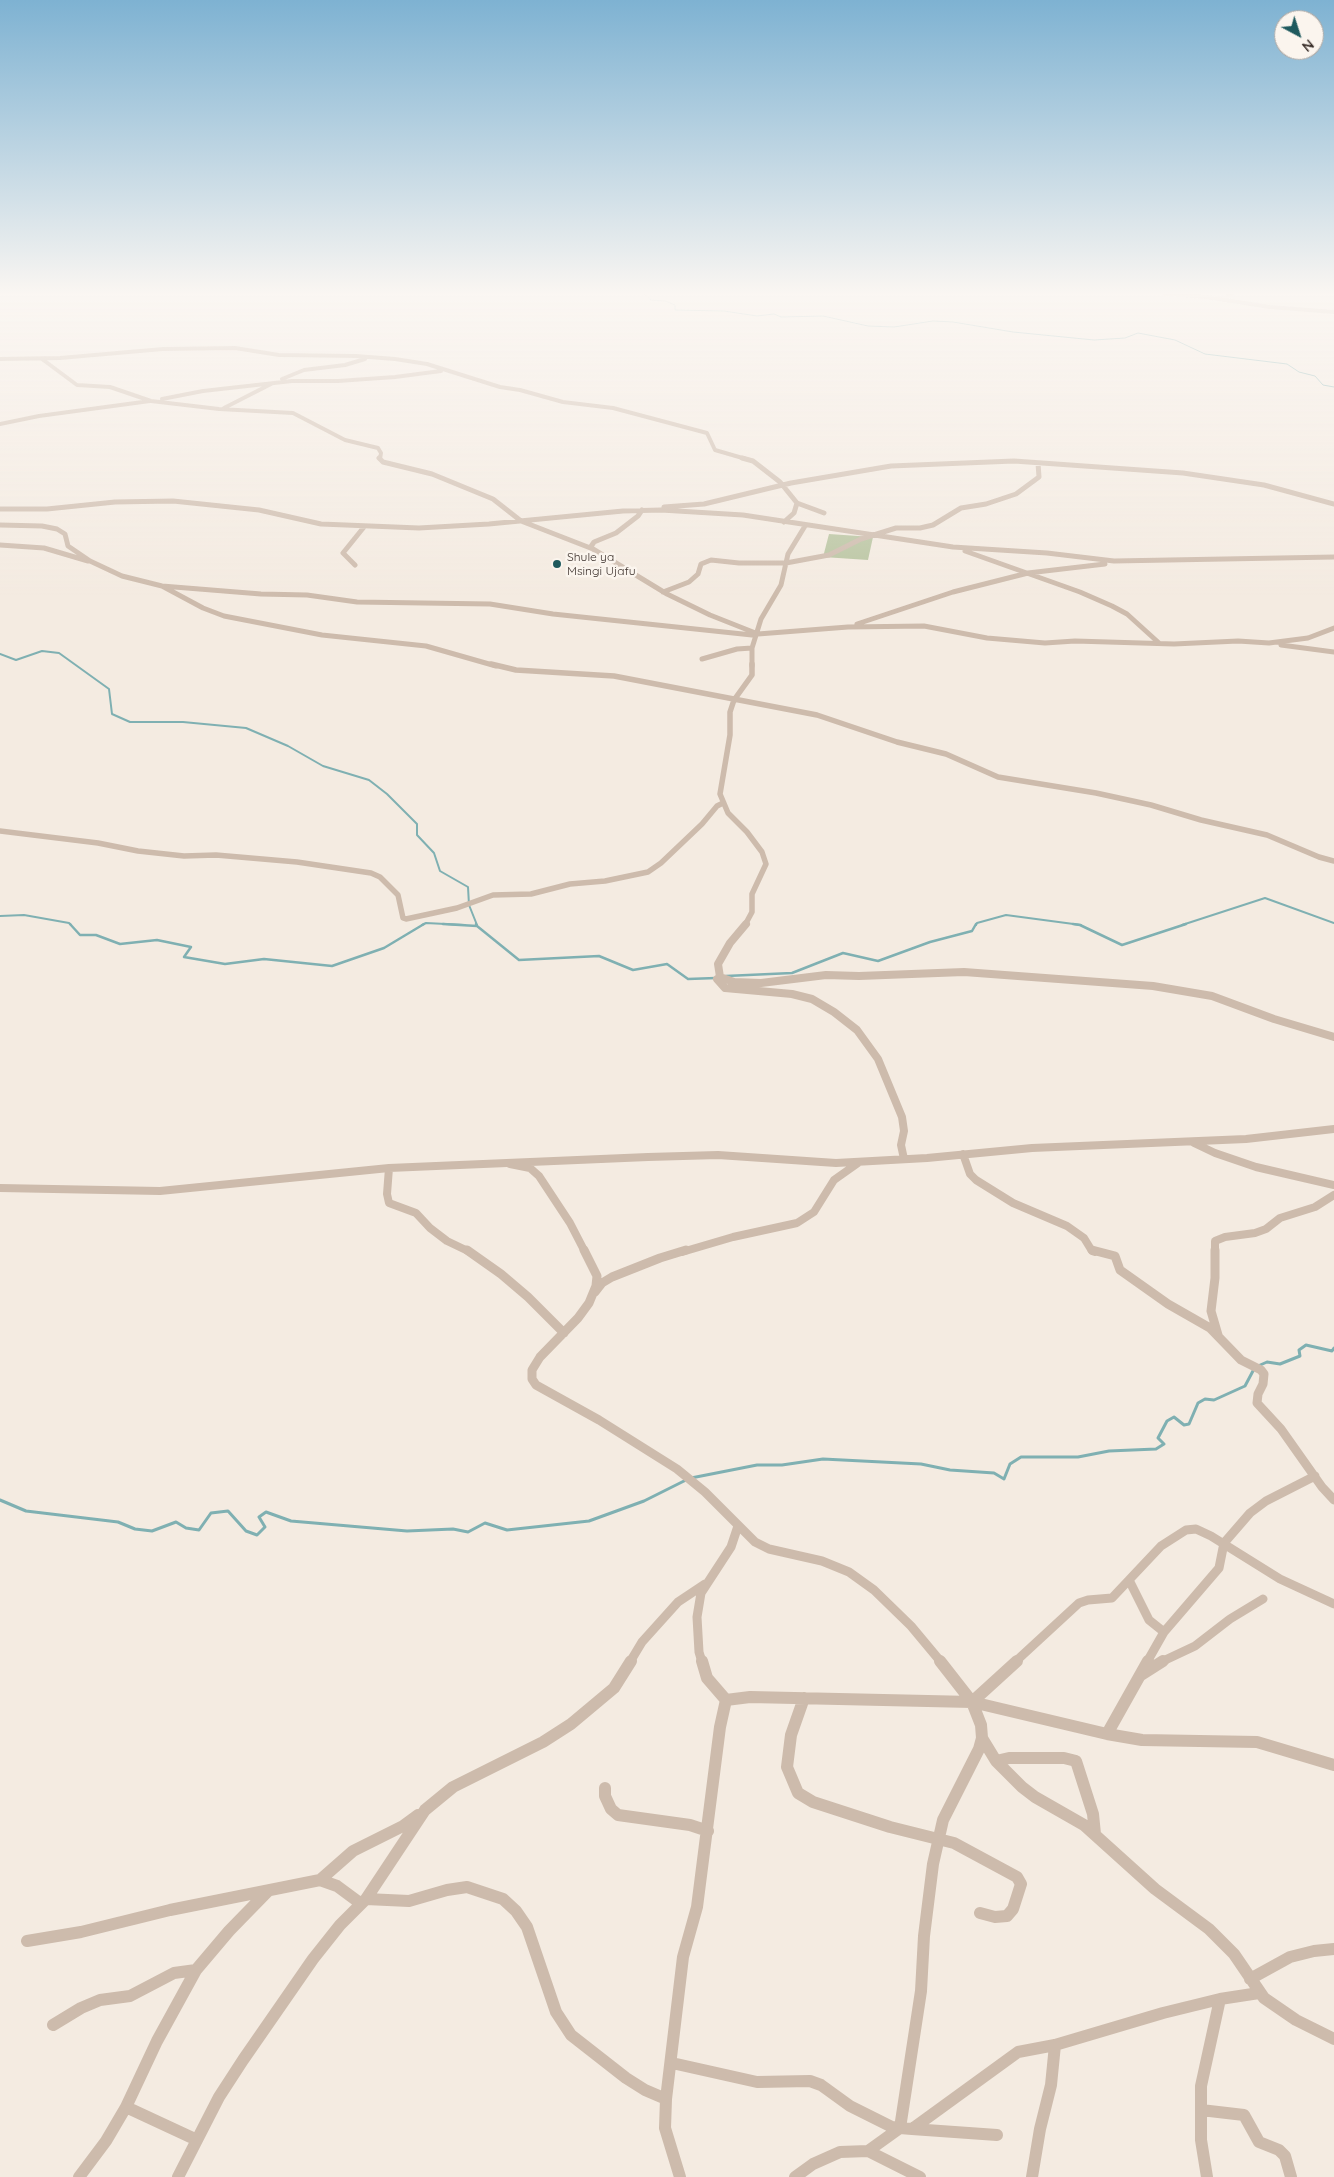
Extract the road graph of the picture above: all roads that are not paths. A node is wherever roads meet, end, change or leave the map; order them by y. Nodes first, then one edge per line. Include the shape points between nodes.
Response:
1 (135, 396) edge
2 (179, 396) edge
3 (245, 396) edge
4 (537, 396) edge
5 (151, 401) junction
6 (219, 408) junction
7 (0, 424) edge
8 (1038, 463) junction
9 (783, 486) junction
10 (797, 502) junction
11 (1334, 504) edge
12 (0, 509) edge
13 (642, 510) junction
14 (630, 511) junction
15 (824, 513) dead end
16 (521, 521) junction
17 (784, 522) junction
18 (0, 525) edge
19 (364, 526) junction
20 (805, 526) junction
21 (874, 536) junction
22 (0, 545) edge
23 (953, 547) junction
24 (590, 548) junction
25 (1334, 557) edge
26 (90, 561) junction
27 (1124, 562) junction
28 (786, 563) junction
29 (355, 565) dead end
30 (1028, 573) junction
31 (162, 586) junction
32 (664, 592) junction
33 (848, 627) junction
34 (1334, 628) edge
35 (757, 634) junction
36 (1159, 643) junction
37 (1269, 643) junction
38 (752, 648) junction
39 (1334, 652) edge
40 (702, 660) dead end
41 (734, 700) junction
42 (723, 803) junction
43 (0, 831) edge
44 (1334, 861) edge
45 (720, 977) junction
46 (1334, 1037) edge
47 (1334, 1130) edge
48 (1192, 1142) junction
49 (963, 1154) junction
50 (904, 1159) junction
51 (860, 1162) junction
52 (510, 1164) junction
53 (389, 1168) junction
54 (1334, 1185) edge
55 (0, 1188) edge
56 (1334, 1195) edge
57 (593, 1295) junction
58 (564, 1332) junction
59 (1218, 1336) junction
60 (1315, 1476) junction
61 (1334, 1500) edge
62 (738, 1526) junction
63 (1224, 1543) junction
64 (1129, 1580) junction
65 (705, 1584) junction
66 (1263, 1599) dead end
67 (1334, 1604) edge
68 (1164, 1632) junction
69 (1140, 1676) junction
70 (804, 1698) junction
71 (726, 1700) junction
72 (972, 1702) junction
73 (1107, 1734) junction
74 (982, 1738) junction
75 (996, 1761) junction
76 (1334, 1764) edge
77 (605, 1788) dead end
78 (425, 1810) junction
79 (708, 1831) junction
80 (1095, 1834) junction
81 (940, 1840) junction
82 (320, 1880) junction
83 (268, 1891) junction
84 (363, 1901) junction
85 (980, 1913) dead end
86 (27, 1941) dead end
87 (1334, 1949) edge
88 (196, 1970) junction
89 (1250, 1978) junction
90 (1259, 1993) junction
91 (1220, 1999) junction
92 (53, 2025) dead end
93 (1334, 2039) edge
94 (1055, 2046) junction
95 (672, 2063) junction
96 (666, 2099) junction
97 (126, 2107) junction
98 (1201, 2110) junction
99 (906, 2129) junction
100 (998, 2135) dead end
101 (197, 2140) junction
102 (868, 2151) junction
103 (79, 2177) edge
104 (178, 2177) edge
105 (680, 2177) edge
106 (795, 2177) edge
107 (920, 2177) edge
108 (1032, 2177) edge
109 (1207, 2177) edge
110 (1291, 2177) edge

1 - 5 street
2 - 5 street
3 - 6 street
4 - 9 street via 613,408 703,432 711,439 714,450 753,461
5 - 6 street
5 - 7 street
6 - 16 street via 293,413 345,440 378,448 383,462 432,474 493,499
8 - 9 street via 901,465
8 - 11 street via 1135,468 1202,476 1264,485
8 - 21 street via 1039,477 1010,497 961,508 933,526 898,527
9 - 10 street
9 - 14 street via 701,504
10 - 15 street
10 - 17 street via 794,513
12 - 19 street via 173,501 259,510 321,524
13 - 14 street
13 - 17 street via 735,514
13 - 24 street via 616,534 590,544
14 - 16 street
16 - 19 street via 427,528
16 - 24 street
17 - 20 street
18 - 26 street via 57,528 65,534 68,546
19 - 29 street via 343,553
20 - 21 street
20 - 28 street
21 - 23 street
21 - 28 street via 828,555
22 - 26 street via 44,548
23 - 27 street
23 - 30 street
24 - 32 street
25 - 27 street
26 - 31 street via 122,576
27 - 30 street
28 - 32 street via 711,560 701,564 698,574 687,583
28 - 35 street via 781,585 762,615
30 - 33 street via 953,592
30 - 36 street via 1119,609
31 - 35 street via 307,595 357,602 490,604 553,614
31 - 41 street via 229,618 322,635 426,646 516,670 614,676
32 - 35 street
33 - 35 street
33 - 36 street via 930,626 987,638 1045,643
34 - 37 street via 1308,638
35 - 38 street
36 - 37 street via 1238,640
37 - 39 street
38 - 40 street via 737,649
38 - 41 street via 752,674
41 - 42 street via 720,786
41 - 44 street via 845,723 897,742 946,754 998,777 1103,795 1267,835
42 - 43 street via 662,863 648,872 570,884 531,894 493,895 457,908 406,919 403,918 398,895 380,876 371,873 297,862 155,853 98,842
42 - 45 street via 762,852 766,864 752,894 752,912 748,921 718,964
45 - 46 street via 734,982 761,983 826,975 964,972 1153,986 1212,996
45 - 50 street via 717,979 725,988 812,999 857,1030 878,1059 902,1117
47 - 48 street
48 - 49 street
48 - 54 street via 1256,1167
49 - 50 street
49 - 59 street via 970,1174 976,1180 1013,1203 1067,1226 1084,1238 1092,1250 1115,1256 1120,1270
50 - 51 street
51 - 52 street via 825,1163 703,1155
51 - 57 street via 834,1180 814,1212 797,1223 724,1239 660,1258 612,1277 602,1283
52 - 53 street
52 - 57 street via 536,1172 570,1224 597,1276
53 - 55 street via 160,1191
53 - 58 street via 386,1194 389,1203 416,1213 447,1241 472,1253 501,1274
56 - 59 street via 1315,1207 1280,1218 1266,1229 1225,1236 1216,1241 1216,1278 1211,1311
57 - 58 street
58 - 62 street via 532,1370 536,1385 677,1468
59 - 60 street via 1241,1360 1262,1370 1263,1384 1258,1394 1261,1409 1282,1429
60 - 61 street
60 - 63 street via 1250,1513
62 - 65 street via 725,1557
62 - 72 street via 755,1542 769,1549 822,1561 849,1572 874,1590 911,1626
63 - 64 street via 1196,1529 1186,1530 1161,1546
63 - 67 street via 1280,1579
63 - 68 street via 1219,1568
64 - 68 street via 1149,1620
64 - 72 street via 1112,1598 1079,1603
65 - 71 street via 697,1617 699,1652 707,1678
65 - 78 street via 678,1602 642,1642 614,1688 571,1724 453,1787
66 - 69 street via 1195,1646
68 - 69 street
69 - 73 street
70 - 71 street
70 - 72 street
70 - 81 street via 791,1735 787,1767 798,1793 813,1802
71 - 79 street
72 - 73 street
72 - 74 street via 981,1725
73 - 76 street via 1142,1740 1257,1742
74 - 75 street
74 - 81 street via 972,1765 943,1820
75 - 80 street via 1035,1797
75 - 80 street via 1009,1758 1071,1758 1076,1761 1093,1814
77 - 79 street via 611,1809 618,1815 690,1825
78 - 82 street via 403,1826 353,1851
78 - 84 street
79 - 95 street via 697,1907 683,1957
80 - 89 street via 1156,1890 1209,1929 1234,1954
81 - 85 street via 954,1843 1017,1877 1021,1884 1008,1916
81 - 99 street via 933,1864 924,1936
82 - 83 street
82 - 84 street
83 - 86 street
83 - 88 street via 228,1931
84 - 96 street via 409,1901 467,1887 503,1899 527,1927 556,2012 571,2035 626,2078
84 - 101 street via 313,1959 276,2010 219,2097
87 - 89 street via 1290,1958
88 - 92 street via 174,1973 130,1996 100,2000
88 - 97 street
89 - 90 street
90 - 91 street
90 - 93 street via 1276,2008
91 - 94 street
91 - 98 street via 1201,2086
94 - 99 street via 1018,2052
94 - 108 street via 1051,2085
95 - 96 street
95 - 99 street via 757,2082 810,2081 892,2127
96 - 105 street via 666,2128
97 - 101 street
97 - 103 street
98 - 109 street via 1201,2140
98 - 110 street via 1244,2115 1259,2142 1279,2150 1284,2156
99 - 100 street
99 - 102 street
101 - 104 street
102 - 106 street via 840,2152 813,2164
102 - 107 street

